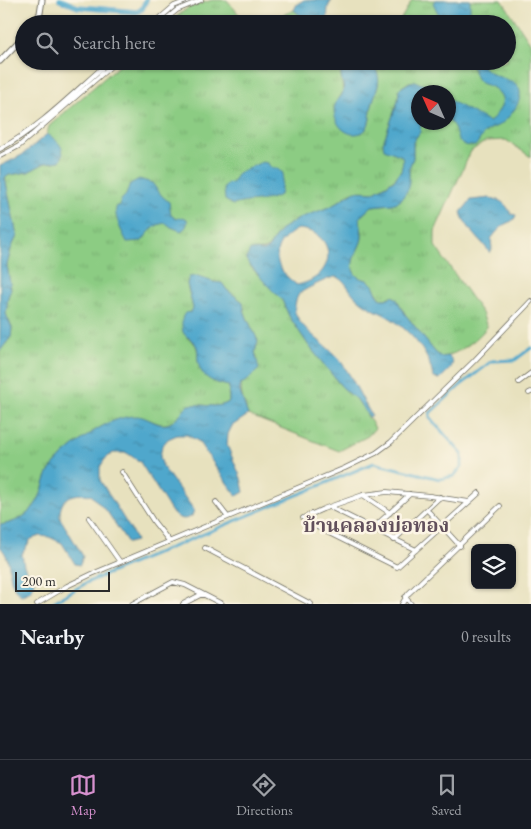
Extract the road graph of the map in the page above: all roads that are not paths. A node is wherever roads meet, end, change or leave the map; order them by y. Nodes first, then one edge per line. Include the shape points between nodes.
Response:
1 (42, 0) edge
2 (189, 0) edge
3 (201, 0) edge
4 (39, 15) edge
5 (164, 15) edge
6 (171, 15) edge
7 (15, 45) edge
8 (0, 61) edge
9 (100, 70) edge
10 (107, 70) edge
11 (0, 149) edge
12 (0, 156) edge
13 (531, 301) edge
14 (531, 373) edge
15 (519, 382) dead end
16 (122, 472) dead end
17 (479, 493) dead end
18 (410, 494) junction
19 (363, 495) junction
20 (440, 497) junction
21 (216, 502) dead end
22 (469, 502) junction
23 (500, 506) dead end
24 (330, 507) junction
25 (390, 512) junction
26 (429, 512) dead end
27 (227, 516) junction
28 (89, 518) dead end
29 (443, 526) junction
30 (372, 529) junction
31 (394, 540) junction
32 (169, 541) junction
33 (460, 546) junction
34 (205, 548) dead end
35 (416, 550) junction
36 (120, 562) junction
37 (202, 594) junction
38 (405, 597) junction
39 (37, 604) edge
40 (133, 604) edge
41 (183, 604) edge
42 (222, 604) edge
43 (310, 604) edge
44 (402, 604) edge
45 (411, 604) edge

1 - 4 street
2 - 5 street
3 - 6 street
7 - 8 street
9 - 11 street via 38,123
10 - 12 street via 19,146
13 - 27 street via 382,449 345,468
14 - 15 street
16 - 32 street
17 - 22 street
18 - 19 street
18 - 20 street
18 - 25 street
19 - 24 street
19 - 25 street
20 - 22 street
20 - 31 street
21 - 27 street
22 - 29 street
23 - 33 street
24 - 30 street
24 - 35 street via 304,519 395,567
25 - 30 street
26 - 29 street
27 - 32 street
28 - 36 street
29 - 33 street
29 - 35 street
30 - 31 street
31 - 35 street
32 - 36 street
33 - 38 street
34 - 43 street
36 - 39 street via 74,582
37 - 40 street via 173,582
37 - 41 street
37 - 42 street
38 - 44 street
38 - 45 street

